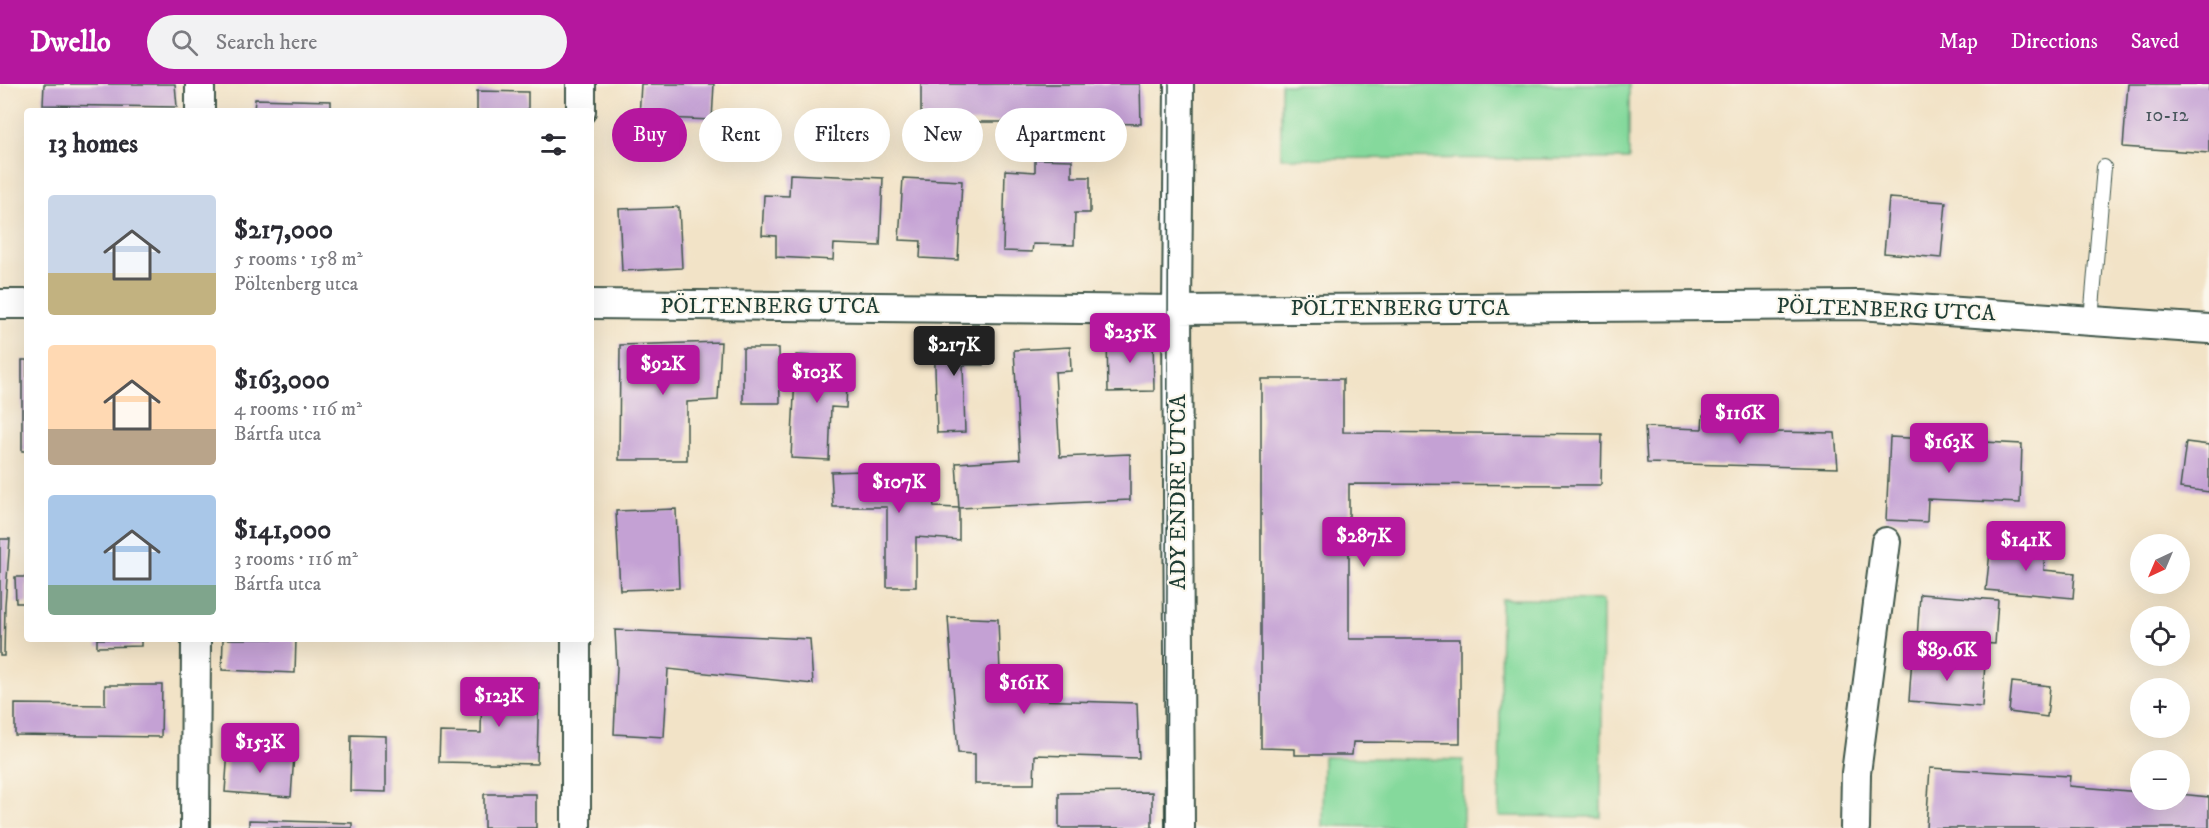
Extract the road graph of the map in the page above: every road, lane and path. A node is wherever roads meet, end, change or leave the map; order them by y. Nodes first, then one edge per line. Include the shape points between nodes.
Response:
1 (200, 84) edge
2 (581, 84) edge
3 (1179, 84) edge
4 (200, 108) edge
5 (581, 108) edge
6 (2104, 167) dead end
7 (0, 304) edge
8 (24, 304) edge
9 (594, 304) edge
10 (1177, 310) junction
11 (2091, 320) junction
12 (2209, 329) edge
13 (1886, 542) dead end
14 (196, 642) edge
15 (576, 642) edge
16 (195, 828) edge
17 (576, 828) edge
18 (1180, 828) edge
19 (1855, 828) edge

1 - 4 street
2 - 5 street
3 - 10 street, ADY ENDRE UTCA
6 - 11 lane
7 - 8 street
9 - 10 street, PÖLTENBERG UTCA
10 - 11 street, PÖLTENBERG UTCA via 1859,305
10 - 18 street, ADY ENDRE UTCA
11 - 12 street, PÖLTENBERG UTCA
13 - 19 street via 1856,773
14 - 16 street
15 - 17 street

